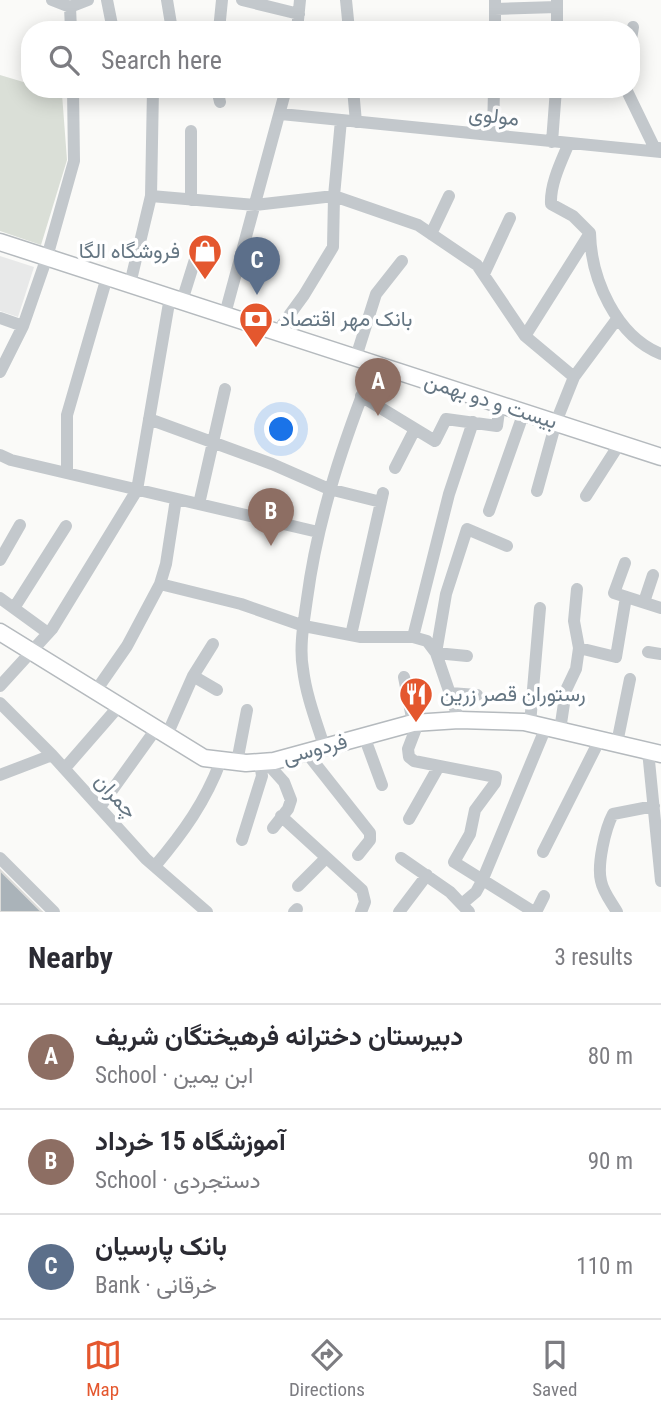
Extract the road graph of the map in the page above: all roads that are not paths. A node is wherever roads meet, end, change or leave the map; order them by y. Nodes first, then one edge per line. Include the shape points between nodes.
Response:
1 (52, 0) edge
2 (88, 0) edge
3 (107, 0) edge
4 (167, 0) edge
5 (222, 0) edge
6 (243, 0) edge
7 (300, 0) edge
8 (346, 0) edge
9 (557, 4) edge
10 (495, 5) edge
11 (70, 7) junction
12 (299, 14) junction
13 (71, 21) edge
14 (111, 21) edge
15 (170, 21) edge
16 (220, 21) edge
17 (298, 21) edge
18 (348, 21) edge
19 (72, 98) edge
20 (153, 98) edge
21 (284, 98) edge
22 (354, 98) edge
23 (494, 98) edge
24 (555, 98) edge
25 (631, 98) edge
26 (281, 114) junction
27 (341, 120) junction
28 (356, 122) junction
29 (191, 131) dead end
30 (493, 135) junction
31 (552, 142) junction
32 (569, 143) junction
33 (659, 149) edge
34 (449, 196) dead end
35 (151, 197) junction
36 (334, 197) junction
37 (191, 200) junction
38 (255, 205) junction
39 (510, 218) dead end
40 (590, 233) junction
41 (431, 234) junction
42 (0, 242) edge
43 (198, 250) dead end
44 (47, 257) junction
45 (402, 261) dead end
46 (484, 274) junction
47 (107, 276) junction
48 (130, 284) junction
49 (176, 299) junction
50 (225, 314) junction
51 (0, 318) edge
52 (617, 319) junction
53 (23, 326) junction
54 (277, 332) junction
55 (525, 336) junction
56 (661, 354) edge
57 (356, 357) junction
58 (375, 362) junction
59 (0, 372) edge
60 (574, 377) junction
61 (225, 389) dead end
62 (361, 396) junction
63 (500, 404) junction
64 (524, 412) junction
65 (149, 419) junction
66 (473, 422) junction
67 (556, 422) junction
68 (415, 429) junction
69 (214, 443) junction
70 (620, 443) junction
71 (0, 454) edge
72 (661, 457) edge
73 (395, 468) dead end
74 (67, 473) junction
75 (329, 489) junction
76 (137, 490) junction
77 (537, 491) dead end
78 (267, 496) dead end
79 (586, 496) dead end
80 (176, 499) junction
81 (199, 504) junction
82 (489, 510) dead end
83 (261, 519) junction
84 (20, 524) dead end
85 (66, 526) dead end
86 (318, 532) junction
87 (507, 546) dead end
88 (0, 560) edge
89 (625, 563) dead end
90 (653, 575) dead end
91 (160, 584) junction
92 (577, 589) dead end
93 (626, 597) junction
94 (0, 598) edge
95 (644, 602) junction
96 (14, 608) junction
97 (540, 608) dead end
98 (661, 608) edge
99 (304, 626) junction
100 (0, 632) edge
101 (48, 633) junction
102 (351, 635) junction
103 (413, 637) junction
104 (213, 644) dead end
105 (579, 648) junction
106 (32, 653) junction
107 (436, 653) junction
108 (467, 656) dead end
109 (192, 676) junction
110 (404, 677) dead end
111 (630, 679) dead end
112 (0, 686) edge
113 (217, 690) dead end
114 (94, 692) junction
115 (450, 693) junction
116 (477, 695) dead end
117 (0, 703) edge
118 (119, 706) junction
119 (247, 710) dead end
120 (459, 720) junction
121 (415, 723) junction
122 (530, 724) junction
123 (553, 729) junction
124 (161, 732) junction
125 (364, 736) junction
126 (608, 741) junction
127 (324, 747) junction
128 (306, 752) junction
129 (655, 752) edge
130 (52, 755) junction
131 (229, 761) junction
132 (263, 762) junction
133 (439, 766) junction
134 (65, 768) junction
135 (0, 775) edge
136 (382, 785) dead end
137 (654, 806) junction
138 (100, 807) junction
139 (281, 817) junction
140 (409, 819) dead end
141 (273, 828) dead end
142 (242, 840) dead end
143 (543, 852) dead end
144 (358, 855) dead end
145 (0, 858) edge
146 (326, 858) junction
147 (401, 858) dead end
148 (155, 866) junction
149 (427, 875) junction
150 (482, 881) junction
151 (661, 881) edge
152 (298, 886) dead end
153 (544, 896) dead end
154 (466, 908) edge
155 (49, 910) edge
156 (207, 912) edge
157 (361, 912) edge
158 (399, 912) edge
159 (535, 912) edge
160 (617, 912) edge

1 - 11 street
2 - 11 street
3 - 14 street
4 - 15 street
5 - 16 street
6 - 12 street
7 - 12 street
8 - 18 street
9 - 10 street
11 - 13 street
12 - 17 street
19 - 44 street via 74,161
20 - 35 street
21 - 26 street
22 - 28 street
23 - 30 street
24 - 31 street
25 - 33 street
26 - 27 street, مولوی
26 - 38 street
27 - 28 street, مولوی
27 - 36 street
28 - 30 street, مولوی
29 - 37 street
30 - 31 street, مولوی
31 - 32 street, مولوی
32 - 33 street, مولوی
32 - 40 street via 551,204
34 - 41 street
35 - 37 street
35 - 48 street
36 - 38 street
36 - 41 street via 418,225
36 - 54 street via 333,247
37 - 38 street
38 - 50 street
39 - 46 street
40 - 52 street via 598,277
40 - 55 street
41 - 46 street
42 - 44 main road, بیست و دو بهمن
43 - 49 street
44 - 47 main road, بیست و دو بهمن
44 - 53 street
45 - 57 street via 376,294
46 - 55 street
47 - 48 main road, بیست و دو بهمن
47 - 74 street via 67,415
48 - 49 main road, بیست و دو بهمن
49 - 50 main road, بیست و دو بهمن
49 - 65 street
50 - 54 main road, بیست و دو بهمن
51 - 53 street
52 - 56 street
52 - 60 street
53 - 59 street
54 - 57 main road, بیست و دو بهمن
55 - 60 street
57 - 58 main road, بیست و دو بهمن
58 - 62 street
58 - 63 main road, بیست و دو بهمن
60 - 67 street
61 - 69 street
62 - 68 street
62 - 75 street
63 - 64 main road, بیست و دو بهمن
63 - 66 street via 497,426
64 - 67 main road, بیست و دو بهمن
64 - 82 street
65 - 69 street
65 - 76 street
66 - 68 street via 446,419 435,441
66 - 103 street via 449,494
67 - 70 main road, بیست و دو بهمن
67 - 77 street
68 - 73 street
69 - 75 street
69 - 81 street
70 - 72 main road, بیست و دو بهمن
70 - 79 street
71 - 74 street
74 - 76 street
75 - 86 street
75 - 102 street via 382,498
76 - 80 street
76 - 101 street
78 - 83 street
80 - 81 street
80 - 91 street
81 - 83 street
83 - 86 street
84 - 88 street
85 - 96 street
86 - 99 street
87 - 107 street via 467,529 446,594
89 - 93 street via 614,593
90 - 95 street
91 - 99 street
91 - 114 street via 127,646
92 - 105 street
93 - 95 street
93 - 105 street via 616,657
94 - 96 street
95 - 98 street
96 - 101 street
97 - 122 street
99 - 102 street
99 - 127 street via 302,667
100 - 106 main road, فردوسی
101 - 106 street
102 - 103 street
103 - 107 street via 427,641
104 - 109 street
105 - 123 street via 576,669
106 - 112 street
106 - 114 main road, فردوسی
107 - 108 street
107 - 115 street
109 - 113 street
109 - 124 street
110 - 121 street
111 - 126 street
114 - 118 main road, فردوسی
115 - 116 street
115 - 120 street
117 - 130 street, چمران
118 - 124 main road, فردوسی
118 - 134 street
119 - 131 street
120 - 121 main road, فردوسی
120 - 122 main road, فردوسی
121 - 125 main road, فردوسی
121 - 133 street via 409,757
122 - 123 main road, فردوسی
123 - 126 main road, فردوسی
123 - 150 street
124 - 131 main road, فردوسی via 204,758
124 - 138 street
125 - 127 main road, فردوسی
125 - 136 street
126 - 129 main road, فردوسی
126 - 143 street
127 - 128 main road, فردوسی
128 - 132 main road, فردوسی
128 - 144 street via 369,833 370,840
129 - 137 street
130 - 134 street, چمران
130 - 135 street
131 - 132 main road, فردوسی
131 - 148 street via 183,833
132 - 139 street via 284,782 291,800
132 - 142 street
133 - 140 street
133 - 150 street via 496,777 475,810 470,834 454,862
134 - 138 street, چمران
137 - 151 street
137 - 160 street via 613,814 608,822 601,885
138 - 148 street, چمران
139 - 141 street
139 - 146 street
145 - 155 street
146 - 152 street
146 - 157 street via 362,890 365,902
147 - 149 street
148 - 156 street, چمران
149 - 154 street
149 - 158 street
150 - 154 street
150 - 159 street
153 - 159 street

